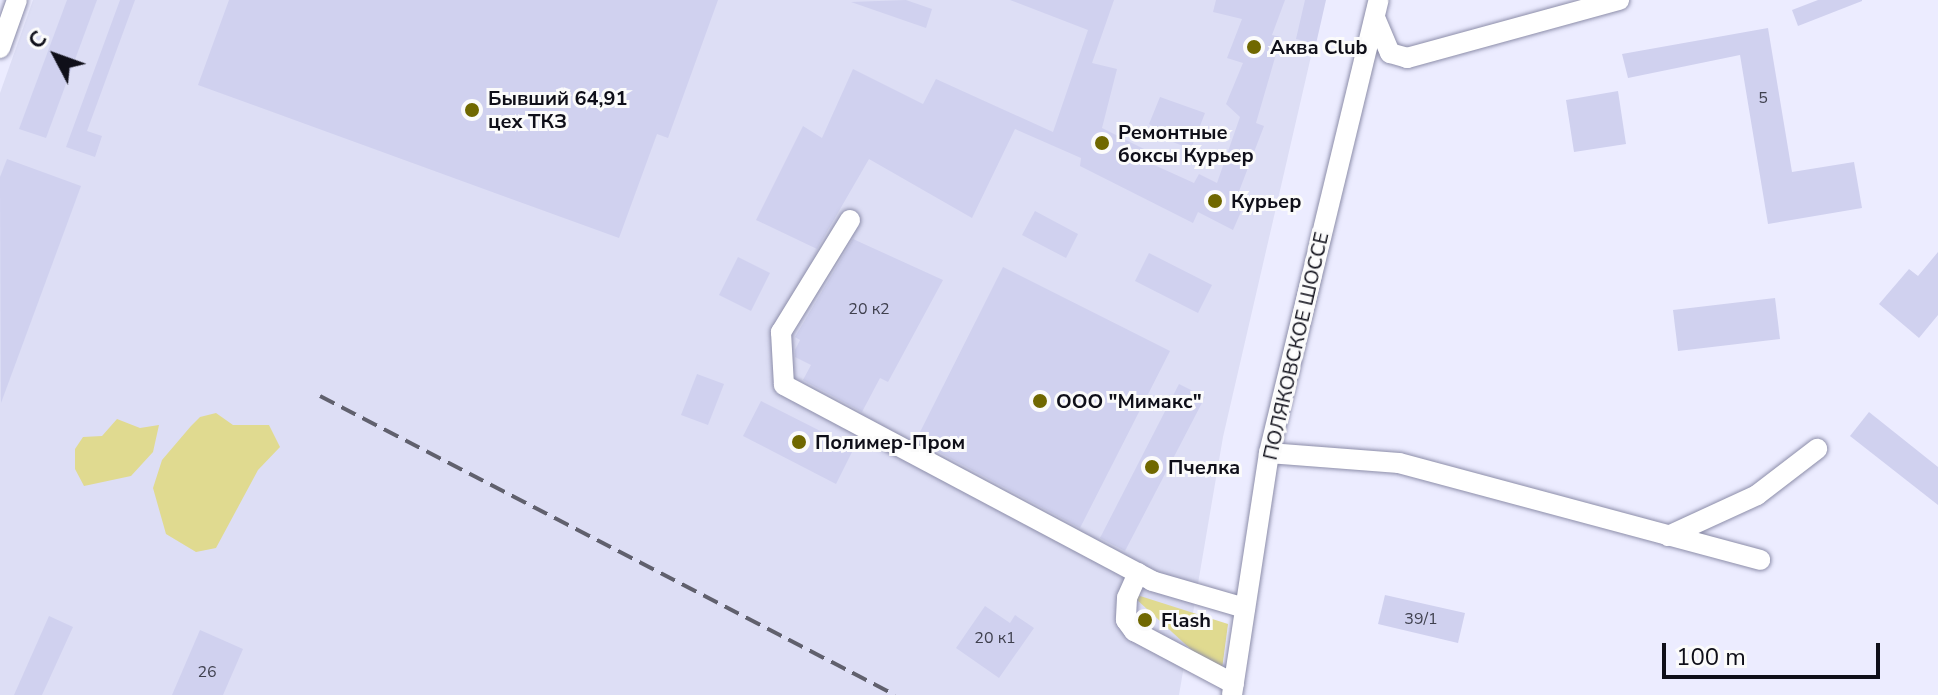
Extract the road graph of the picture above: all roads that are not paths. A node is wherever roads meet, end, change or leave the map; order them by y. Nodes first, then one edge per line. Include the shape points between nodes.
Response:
1 (17, 0) edge
2 (1619, 0) edge
3 (1378, 8) edge
4 (0, 48) edge
5 (850, 220) dead end
6 (1817, 449) dead end
7 (1269, 453) junction
8 (1668, 536) junction
9 (1760, 560) dead end
10 (1138, 573) junction
11 (1245, 608) junction
12 (1233, 690) edge

1 - 4 street
2 - 3 street via 1407,58 1390,53
3 - 7 street, ПОЛЯКОВСКОЕ ШОССЕ
5 - 10 street via 781,332 784,385
6 - 8 street via 1757,495
7 - 8 street via 1399,463
7 - 11 street, ПОЛЯКОВСКОЕ ШОССЕ
8 - 9 street
10 - 11 street
10 - 12 street via 1127,598 1126,620 1134,631
11 - 12 street, ПОЛЯКОВСКОЕ ШОССЕ

